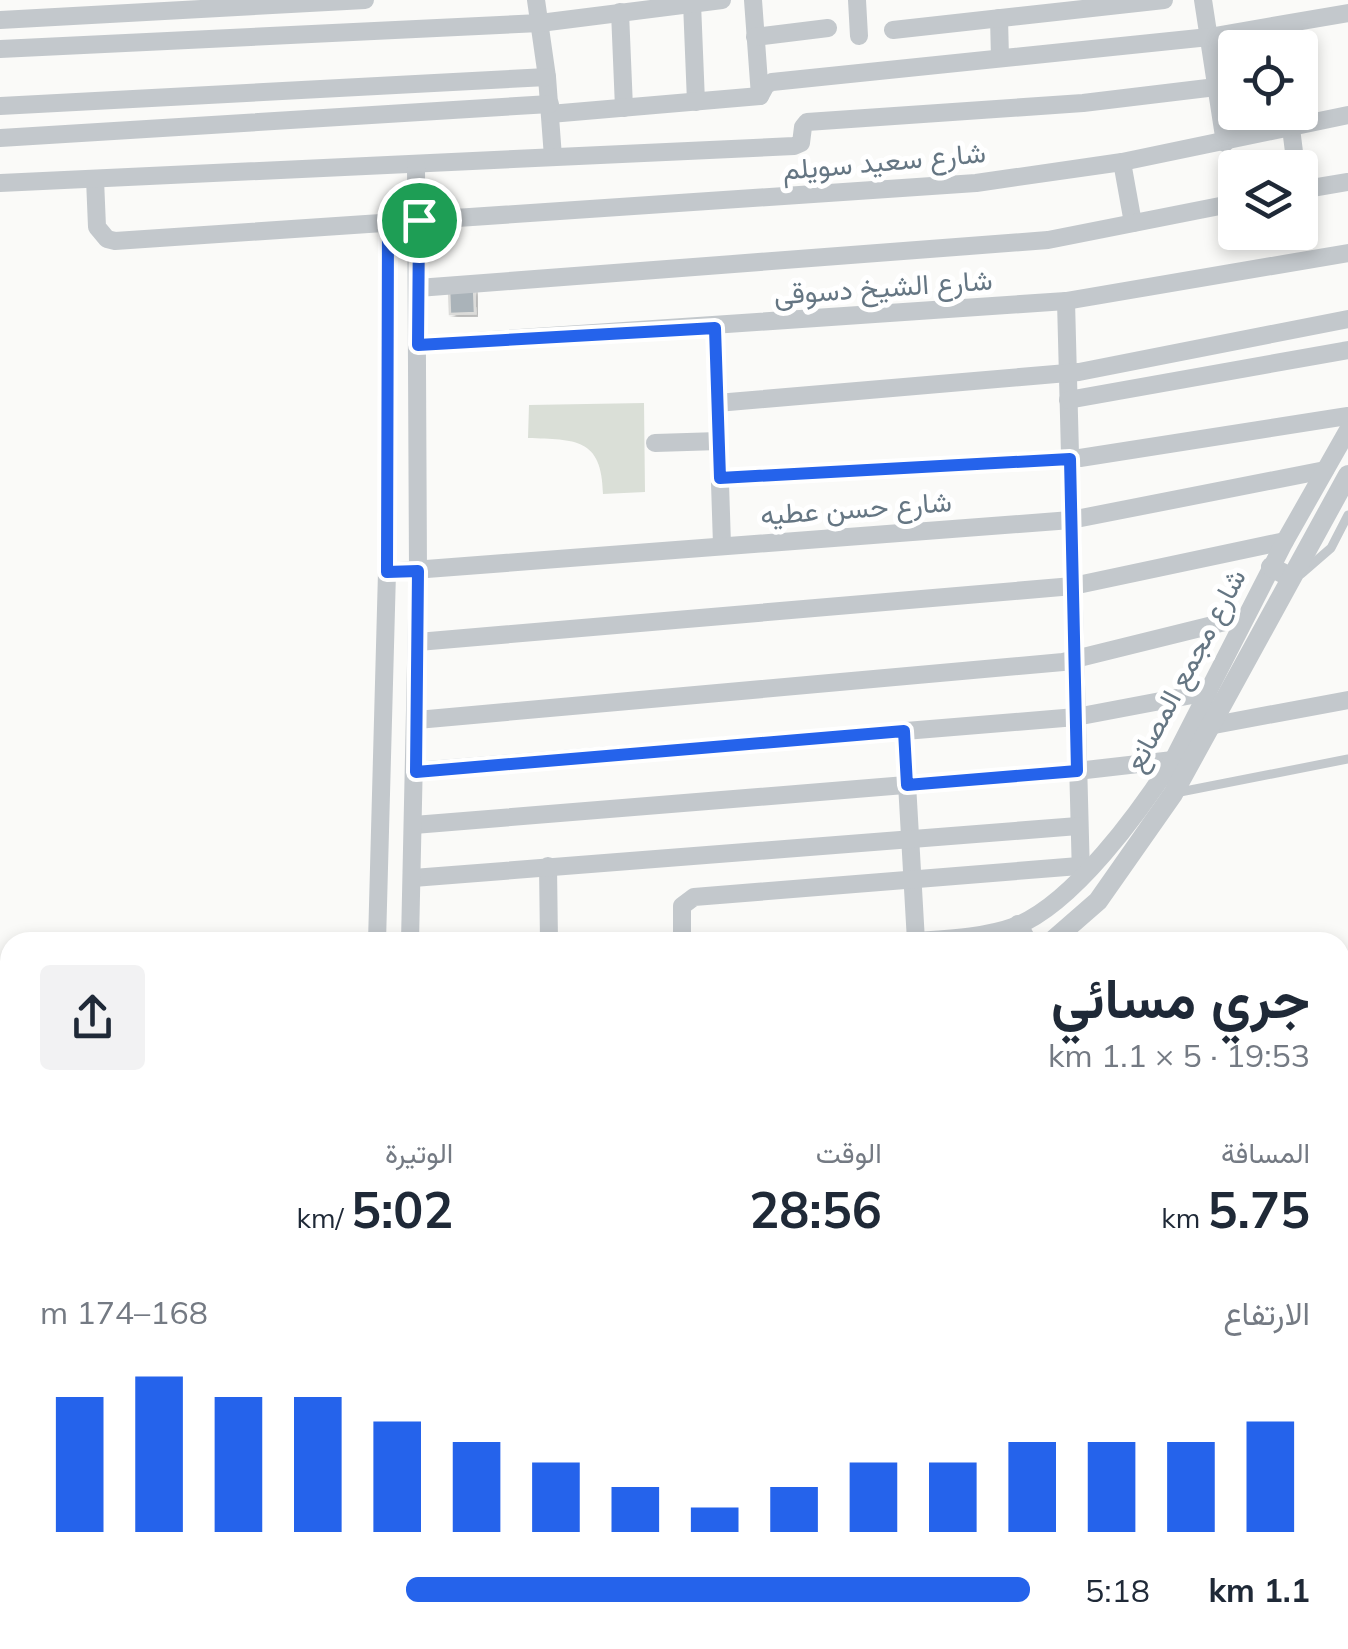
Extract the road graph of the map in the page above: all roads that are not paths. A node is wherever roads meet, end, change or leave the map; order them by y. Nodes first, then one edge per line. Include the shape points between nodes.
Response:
1 (365, 0) edge
2 (536, 0) edge
3 (722, 0) edge
4 (753, 0) edge
5 (857, 0) edge
6 (1164, 0) edge
7 (1203, 0) edge
8 (692, 3) junction
9 (620, 12) junction
10 (1348, 16) edge
11 (999, 18) junction
12 (0, 20) edge
13 (540, 22) junction
14 (1278, 26) junction
15 (828, 28) dead end
16 (893, 30) dead end
17 (1279, 30) edge
18 (859, 36) dead end
19 (756, 37) junction
20 (1209, 37) junction
21 (0, 49) edge
22 (1000, 58) junction
23 (547, 77) junction
24 (1216, 87) junction
25 (762, 93) junction
26 (696, 102) junction
27 (0, 106) edge
28 (624, 108) junction
29 (550, 109) junction
30 (1348, 115) edge
31 (1318, 118) edge
32 (1263, 130) edge
33 (0, 138) edge
34 (1225, 143) junction
35 (553, 157) junction
36 (1122, 162) junction
37 (416, 164) junction
38 (95, 179) junction
39 (1348, 182) edge
40 (0, 183) edge
41 (1318, 187) edge
42 (1218, 206) edge
43 (419, 220) junction
44 (388, 222) junction
45 (1132, 223) junction
46 (1348, 253) edge
47 (418, 288) junction
48 (1066, 300) junction
49 (1348, 319) edge
50 (715, 328) junction
51 (418, 345) junction
52 (1348, 350) edge
53 (1068, 374) junction
54 (1068, 400) junction
55 (717, 404) junction
56 (1348, 416) edge
57 (1348, 430) edge
58 (718, 441) junction
59 (655, 443) dead end
60 (1070, 459) junction
61 (1325, 470) junction
62 (1348, 475) edge
63 (720, 478) junction
64 (1348, 514) edge
65 (1071, 520) junction
66 (1284, 541) junction
67 (722, 545) junction
68 (1271, 567) junction
69 (418, 571) junction
70 (387, 572) junction
71 (1290, 577) junction
72 (1072, 586) junction
73 (1245, 616) junction
74 (418, 642) junction
75 (1074, 660) junction
76 (1208, 692) junction
77 (1348, 700) edge
78 (1076, 717) junction
79 (417, 720) junction
80 (1209, 726) junction
81 (904, 731) junction
82 (1348, 759) edge
83 (1172, 760) junction
84 (1077, 771) junction
85 (416, 772) junction
86 (907, 785) junction
87 (1172, 794) junction
88 (414, 825) junction
89 (1078, 826) junction
90 (910, 838) junction
91 (548, 866) junction
92 (1080, 871) junction
93 (413, 878) junction
94 (912, 879) junction
95 (377, 932) edge
96 (410, 932) edge
97 (549, 932) edge
98 (681, 932) edge
99 (915, 932) edge
100 (1024, 932) edge
101 (1063, 932) edge

1 - 12 street
2 - 13 street
3 - 8 street
4 - 19 street
5 - 18 street
6 - 11 street
7 - 20 street
8 - 9 street
8 - 26 street
9 - 13 street
9 - 28 street
10 - 14 street
11 - 16 street
11 - 22 street
13 - 21 street
13 - 23 street
14 - 17 street
14 - 20 street
15 - 19 street
19 - 25 street
20 - 22 street
20 - 24 street
22 - 25 street via 772,82
23 - 27 street
23 - 29 street
24 - 34 street
24 - 35 street via 807,122 804,140 794,146
25 - 26 street
26 - 28 street
28 - 29 street
29 - 33 street
29 - 35 street
30 - 31 street, شارع سعيد سويلم
32 - 34 street, شارع سعيد سويلم
34 - 36 street, شارع سعيد سويلم
35 - 37 street
36 - 43 street, شارع سعيد سويلم via 924,188
36 - 45 street
37 - 38 street
37 - 43 street
38 - 40 street
38 - 44 street, شارع سعيد سويلم via 97,228 115,240
39 - 41 street
42 - 45 street
43 - 44 street, شارع سعيد سويلم
43 - 47 street
44 - 70 street
45 - 47 street via 1048,240
46 - 48 street, شارع الشيخ دسوقى
47 - 51 street
48 - 50 street, شارع الشيخ دسوقى
48 - 53 street
49 - 53 street
50 - 51 street, شارع الشيخ دسوقى
50 - 55 street
51 - 69 street
52 - 54 street
53 - 54 street
53 - 55 street
54 - 60 street
55 - 58 street
56 - 60 street
57 - 61 street, شارع مجمع المصانع
58 - 59 street
58 - 63 street
60 - 63 street
60 - 65 street
61 - 65 street, شارع حسن عطيه
61 - 66 street, شارع مجمع المصانع
62 - 71 street
63 - 67 street
64 - 71 lane, شارع مجمع المصانع via 1322,558
65 - 67 street, شارع حسن عطيه
65 - 72 street
66 - 68 street, شارع مجمع المصانع
66 - 72 street
67 - 69 street, شارع حسن عطيه
68 - 71 street
68 - 73 street, شارع مجمع المصانع
69 - 70 street, شارع حسن عطيه
69 - 74 street
70 - 95 street
71 - 80 street, شارع مجمع المصانع
72 - 74 street
72 - 75 street
73 - 75 street
73 - 76 street, شارع مجمع المصانع
74 - 79 street
75 - 78 street
75 - 79 street
76 - 78 street
76 - 83 street, شارع مجمع المصانع
77 - 80 street
78 - 81 street
78 - 84 street
79 - 85 street
80 - 87 street, شارع مجمع المصانع
81 - 85 street
81 - 86 street
82 - 87 lane
83 - 84 street
83 - 92 street, شارع مجمع المصانع via 1129,822
84 - 86 street
84 - 89 street
85 - 88 street
86 - 88 street
86 - 90 street
87 - 101 street, شارع مجمع المصانع via 1098,901
88 - 93 street
89 - 90 street
89 - 92 street
90 - 91 street
90 - 94 street
91 - 93 street
91 - 97 street
92 - 94 street
92 - 100 street, شارع مجمع المصانع
93 - 96 street
94 - 98 street via 689,899 680,912
94 - 99 street

